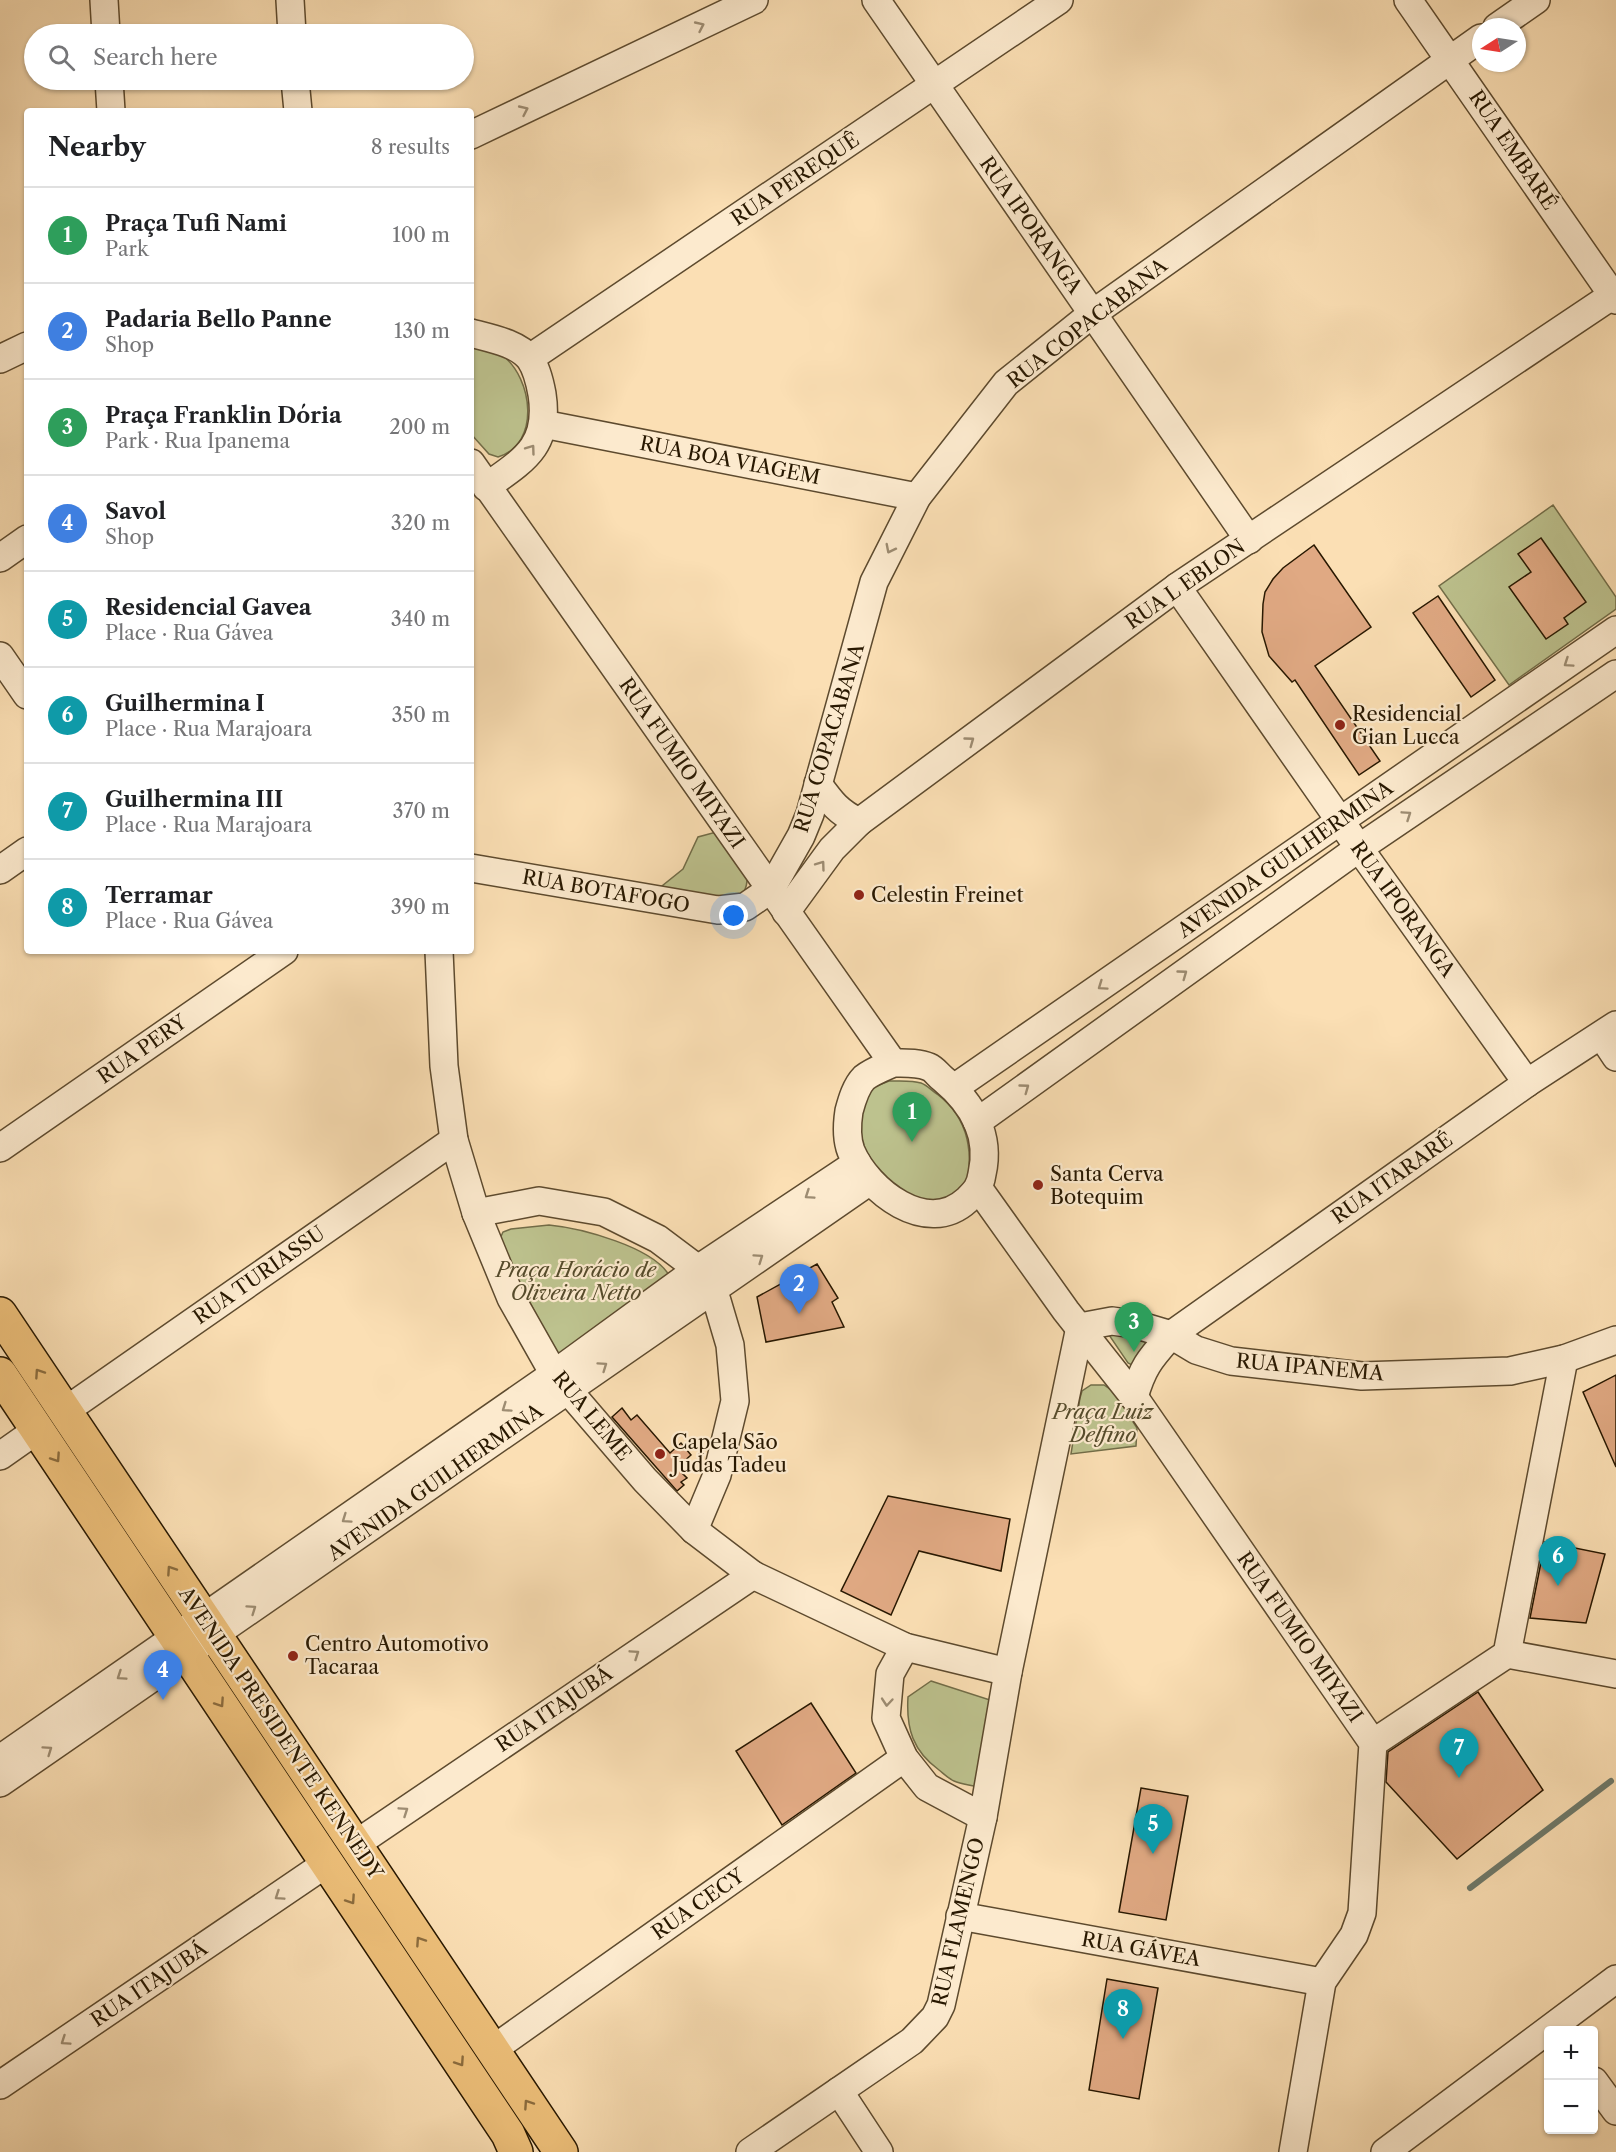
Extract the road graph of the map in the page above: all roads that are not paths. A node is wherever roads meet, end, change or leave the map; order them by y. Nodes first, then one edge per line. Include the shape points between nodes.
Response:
1 (104, 0) edge
2 (290, 0) edge
3 (754, 0) edge
4 (876, 0) edge
5 (1059, 0) edge
6 (1408, 0) edge
7 (1536, 0) edge
8 (1510, 18) edge
9 (105, 24) edge
10 (291, 24) edge
11 (1472, 44) edge
12 (1450, 59) junction
13 (934, 85) junction
14 (110, 90) edge
15 (296, 90) edge
16 (111, 108) edge
17 (298, 108) edge
18 (474, 134) edge
19 (1615, 296) edge
20 (1092, 314) junction
21 (474, 334) edge
22 (24, 347) edge
23 (530, 358) junction
24 (0, 359) edge
25 (543, 424) junction
26 (474, 468) edge
27 (486, 486) junction
28 (917, 496) junction
29 (1249, 540) junction
30 (24, 541) edge
31 (0, 558) edge
32 (1178, 587) junction
33 (1616, 630) edge
34 (0, 656) edge
35 (1616, 674) edge
36 (24, 691) edge
37 (818, 784) junction
38 (859, 822) junction
39 (1340, 822) junction
40 (1359, 848) junction
41 (24, 853) edge
42 (474, 869) edge
43 (0, 870) edge
44 (771, 889) junction
45 (786, 912) junction
46 (280, 954) edge
47 (440, 954) edge
48 (1611, 1039) edge
49 (892, 1063) junction
50 (1527, 1083) junction
51 (954, 1088) junction
52 (977, 1122) junction
53 (454, 1140) junction
54 (0, 1148) edge
55 (864, 1172) junction
56 (979, 1189) junction
57 (476, 1213) junction
58 (705, 1280) junction
59 (0, 1314) edge
60 (1080, 1327) junction
61 (1171, 1335) junction
62 (1616, 1340) edge
63 (1564, 1359) junction
64 (0, 1374) edge
65 (561, 1382) junction
66 (1134, 1397) junction
67 (65, 1411) junction
68 (37, 1430) junction
69 (0, 1456) edge
70 (694, 1530) junction
71 (753, 1575) junction
72 (209, 1626) junction
73 (182, 1646) junction
74 (905, 1647) junction
75 (1507, 1654) junction
76 (1008, 1672) junction
77 (1616, 1674) edge
78 (1373, 1743) junction
79 (904, 1758) junction
80 (0, 1759) edge
81 (0, 1784) edge
82 (983, 1817) junction
83 (356, 1844) junction
84 (327, 1863) junction
85 (960, 1916) junction
86 (1616, 1979) edge
87 (1322, 1982) junction
88 (1558, 2026) edge
89 (1544, 2036) edge
90 (492, 2050) junction
91 (0, 2085) edge
92 (1598, 2087) edge
93 (839, 2091) junction
94 (1616, 2110) edge
95 (516, 2152) edge
96 (561, 2152) edge
97 (750, 2152) edge
98 (879, 2152) edge
99 (1293, 2152) edge
100 (1385, 2152) edge

1 - 9 street
2 - 10 street
18 -> 3 street
4 - 13 street, RUA IPORANGA
5 - 13 street, RUA PEREQUÊ
6 - 12 street, RUA EMBARÉ
7 - 8 street
11 - 12 street, RUA COPACABANA
12 - 19 street, RUA EMBARÉ
12 - 20 street, RUA COPACABANA
13 - 20 street, RUA IPORANGA
13 - 23 street, RUA PEREQUÊ
14 - 16 street
15 - 17 street
19 - 29 street, RUA L EBLON
20 - 28 street, RUA COPACABANA via 1006,383
20 - 29 street, RUA IPORANGA
21 - 23 street via 514,347
22 - 24 street
23 - 25 street via 539,379
27 -> 25 street via 522,461 536,444
25 - 28 street, RUA BOA VIAGEM
26 - 27 street, RUA FUMIO MIYAZI
27 - 44 street, RUA FUMIO MIYAZI
28 -> 37 street, RUA COPACABANA via 874,582
29 - 32 street, RUA L EBLON
30 - 31 street
38 -> 32 street, RUA L EBLON
32 - 39 street, RUA IPORANGA
33 -> 39 street, AVENIDA GUILHERMINA
34 - 36 street
40 -> 35 street, AVENIDA GUILHERMINA
37 - 38 street via 839,811
37 - 44 street, RUA COPACABANA via 801,836
45 -> 38 street, RUA L EBLON via 832,849
39 - 40 street, RUA IPORANGA
39 -> 51 street, AVENIDA GUILHERMINA
40 - 50 street, RUA IPORANGA
52 -> 40 street, AVENIDA GUILHERMINA
41 - 43 street
42 - 44 street, RUA BOTAFOGO via 718,910 745,907
44 - 45 street, RUA FUMIO MIYAZI
45 - 49 street, RUA FUMIO MIYAZI
46 - 54 street, RUA PERY
47 - 53 street, RUA LEME via 444,1066
48 - 50 street, RUA ITARARÉ
49 - 51 street via 929,1067
49 - 55 street via 865,1078 852,1098 846,1125 850,1149
50 - 61 street, RUA ITARARÉ
51 - 52 street
52 - 56 street via 985,1147
53 - 57 street, RUA LEME
53 - 67 street, RUA TURIASSU
55 - 56 street via 893,1201 919,1213 938,1214 959,1207
55 - 58 street, AVENIDA GUILHERMINA
56 - 60 street, RUA FUMIO MIYAZI
57 - 58 street via 538,1201 604,1212 658,1239
57 - 65 street, RUA LEME via 511,1298
58 - 65 street, AVENIDA GUILHERMINA
58 - 70 street via 717,1301 730,1345 735,1401 717,1475
67 -> 59 main road, AVENIDA PRESIDENTE KENNEDY
60 - 61 street, RUA IPANEMA via 1112,1321
60 - 66 street, RUA FUMIO MIYAZI
60 - 76 street, RUA FLAMENGO
61 - 63 street, RUA IPANEMA via 1196,1350 1231,1361 1362,1376 1510,1371
61 - 66 street, RUA ITARARÉ via 1141,1372
62 - 63 street, RUA IPANEMA
63 - 75 street
64 - 68 main road, AVENIDA PRESIDENTE KENNEDY
65 - 70 street, RUA LEME via 645,1480
65 - 72 street, AVENIDA GUILHERMINA
66 - 78 street, RUA FUMIO MIYAZI
72 -> 67 main road, AVENIDA PRESIDENTE KENNEDY
68 - 69 street
68 -> 73 main road, AVENIDA PRESIDENTE KENNEDY
70 - 71 street, RUA LEME
71 - 74 street, RUA LEME
83 -> 71 street, RUA ITAJUBÁ
72 - 73 street, AVENIDA GUILHERMINA
72 - 83 main road, AVENIDA PRESIDENTE KENNEDY
73 -> 80 street, AVENIDA GUILHERMINA
81 -> 73 street, AVENIDA GUILHERMINA
73 -> 84 main road, AVENIDA PRESIDENTE KENNEDY
74 - 76 street, RUA LEME
74 -> 79 street via 890,1674 886,1719
75 - 77 street
75 - 78 street
76 - 82 street, RUA FLAMENGO
78 - 87 street, RUA FUMIO MIYAZI via 1362,1913 1354,1935
79 - 82 street via 927,1787
79 - 90 street, RUA CECY
82 - 85 street, RUA FLAMENGO
90 -> 83 main road, AVENIDA PRESIDENTE KENNEDY
84 -> 91 street, RUA ITAJUBÁ
84 -> 95 main road, AVENIDA PRESIDENTE KENNEDY via 508,2134
85 - 87 street, RUA GÁVEA
85 - 93 street, RUA FLAMENGO via 935,2017 912,2041
86 - 88 street
87 - 99 street, RUA FUMIO MIYAZI
89 - 100 street
96 -> 90 main road, AVENIDA PRESIDENTE KENNEDY
92 - 94 street
93 - 97 street, RUA FLAMENGO
93 - 98 street

